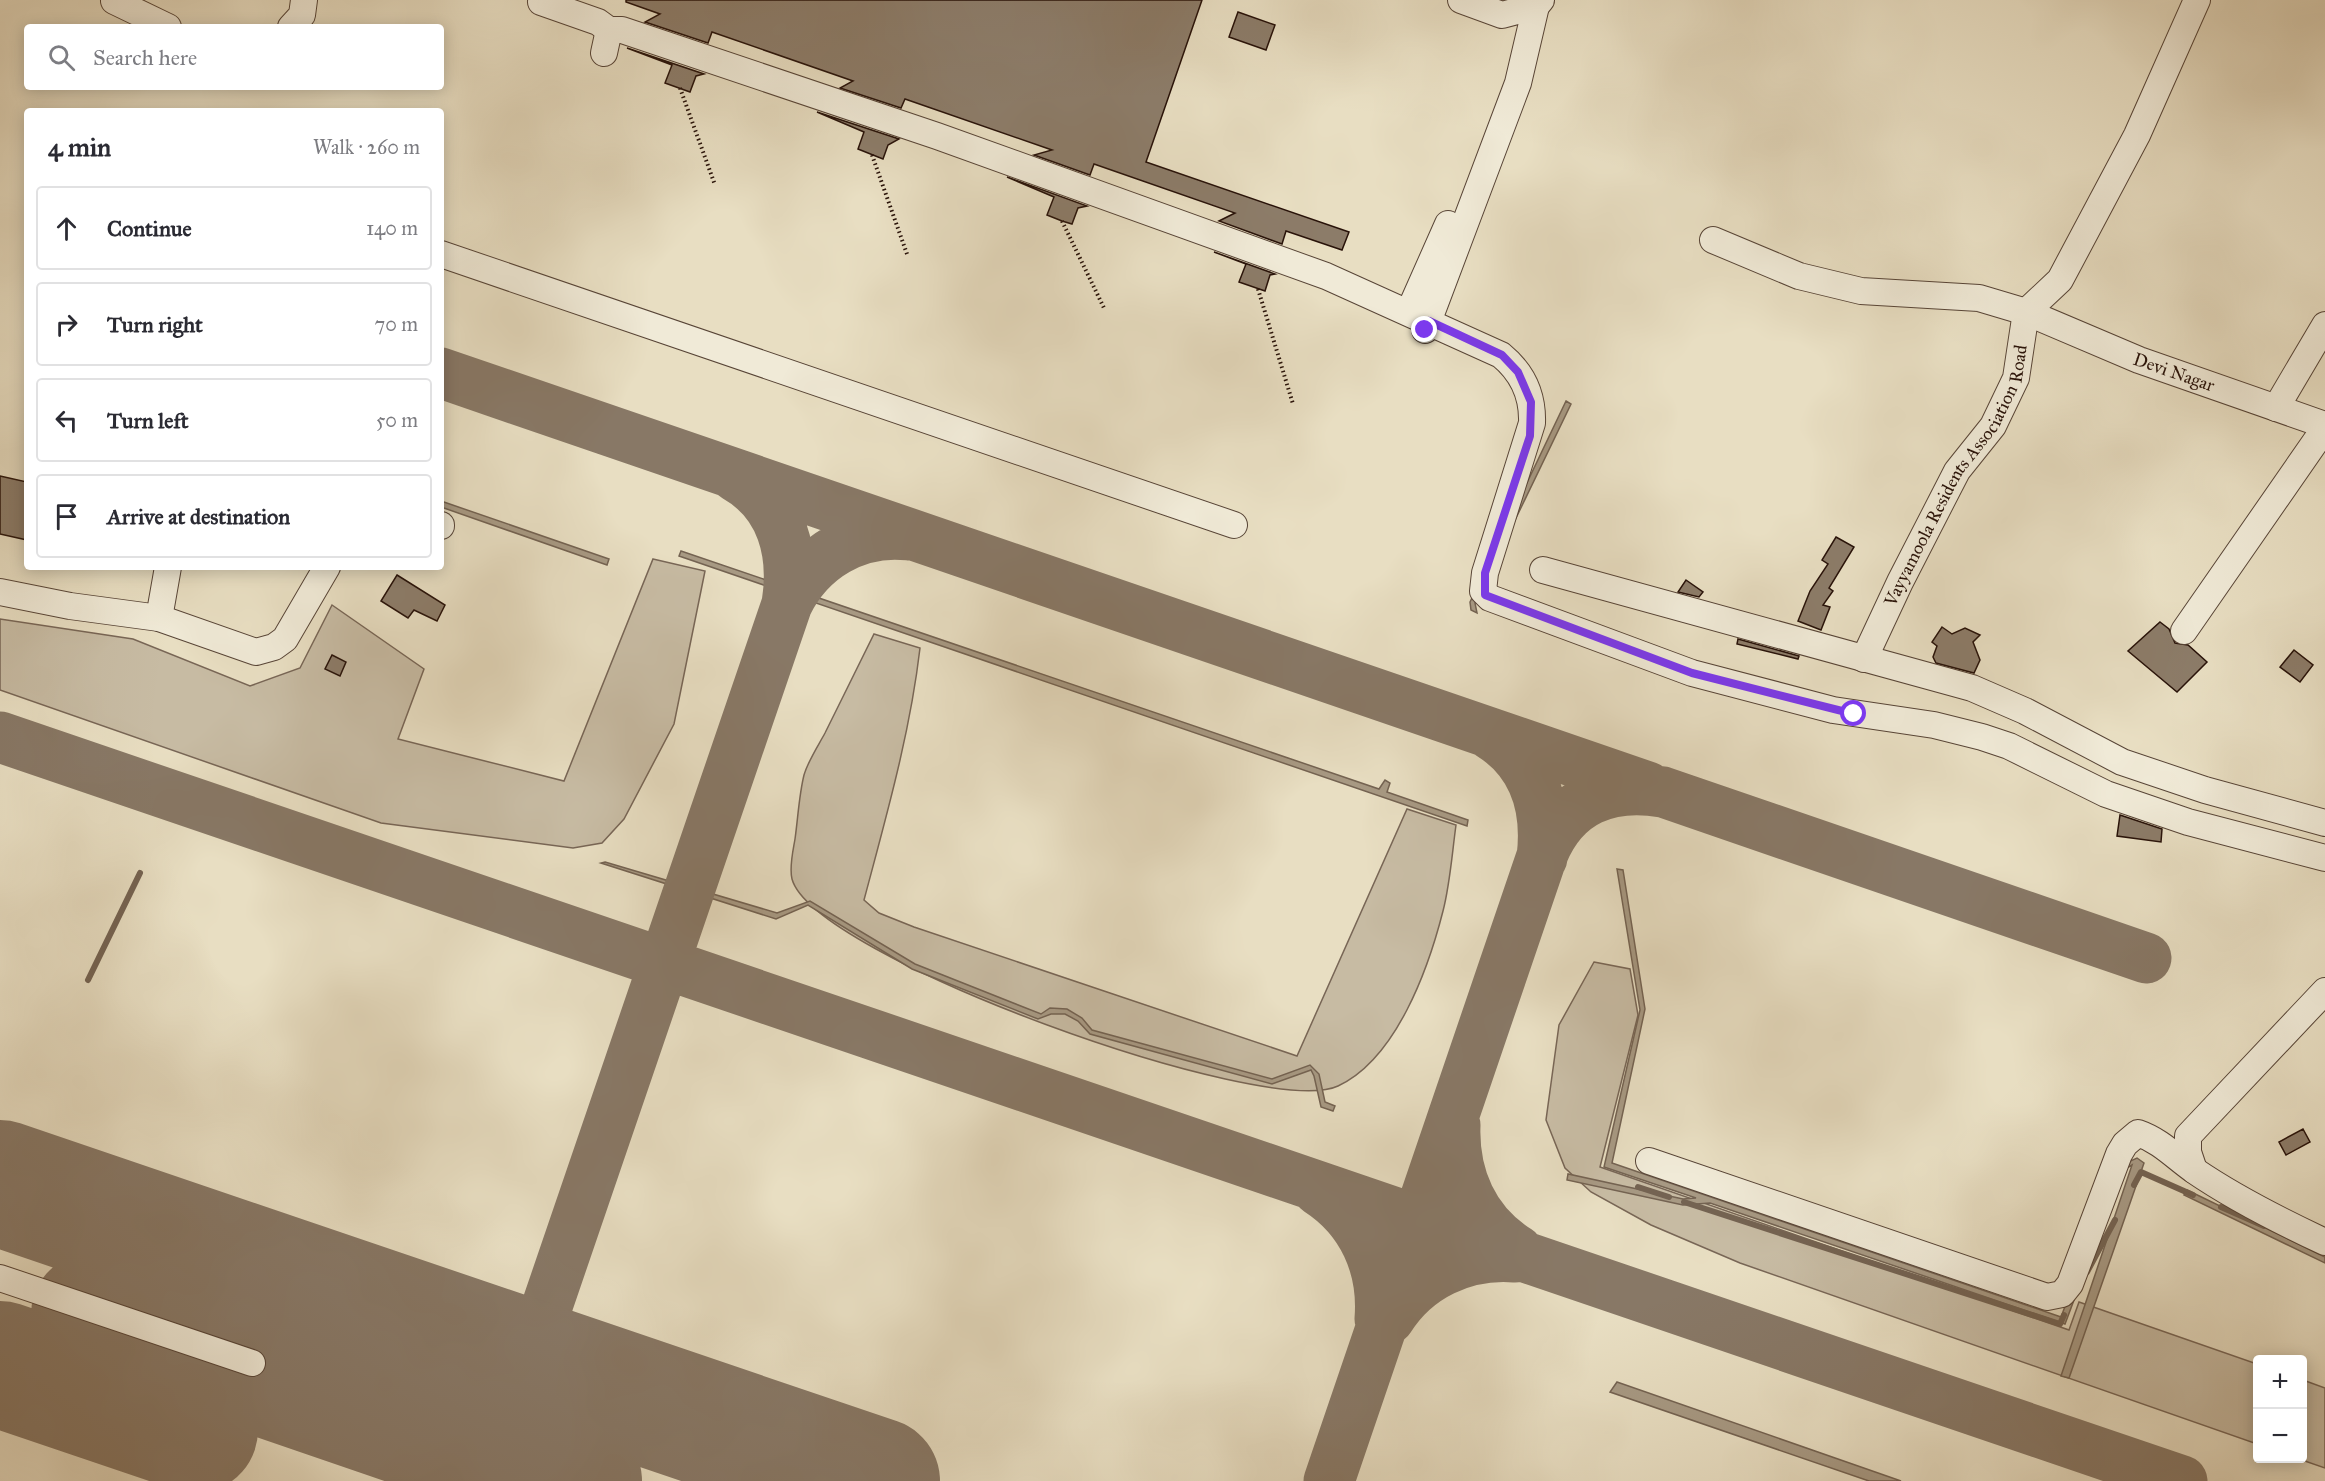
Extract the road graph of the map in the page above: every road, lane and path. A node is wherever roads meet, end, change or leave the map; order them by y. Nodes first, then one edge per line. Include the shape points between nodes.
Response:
1 (114, 0) edge
2 (304, 0) edge
3 (1461, 0) edge
4 (2197, 0) edge
5 (541, 2) dead end
6 (1538, 3) edge
7 (162, 24) edge
8 (294, 24) edge
9 (680, 88) dead end
10 (1505, 94) dead end
11 (872, 155) dead end
12 (714, 185) dead end
13 (1062, 221) dead end
14 (1713, 240) dead end
15 (907, 254) dead end
16 (444, 255) edge
17 (1258, 289) dead end
18 (1104, 308) dead end
19 (2026, 312) junction
20 (1421, 321) junction
21 (2325, 325) edge
22 (1293, 404) dead end
23 (2276, 408) junction
24 (2325, 427) edge
25 (1234, 525) dead end
26 (167, 570) edge
27 (325, 570) edge
28 (1543, 570) dead end
29 (0, 592) edge
30 (159, 618) junction
31 (2184, 631) dead end
32 (1864, 659) junction
33 (2325, 823) edge
34 (2325, 858) edge
35 (2325, 992) edge
36 (1649, 1161) dead end
37 (2194, 1170) junction
38 (2325, 1242) edge
39 (0, 1278) edge
40 (252, 1363) dead end

1 - 7 street
2 - 8 street via 302,15
3 - 6 street via 1502,15
4 - 19 street via 2137,135 2065,271 2046,296
5 - 20 street via 598,21 606,41 622,30 948,140 1326,276
6 - 20 street via 1518,83
9 - 12 path
10 - 20 street
11 - 15 path
13 - 18 path
14 - 19 street, Devi Nagar via 1798,276 1861,291 1979,298
16 - 25 street
17 - 22 path
19 - 23 street, Devi Nagar via 2139,360
19 - 32 street, Vayyamoola Residents Association Road via 2016,378 1993,426 1957,471
20 - 34 street via 1502,355 1518,372 1531,402 1530,436 1485,573 1485,595 1692,673 1833,710 1934,725 1982,737 2009,746 2106,794 2188,822
21 - 23 street
23 - 24 street, Devi Nagar
24 - 31 street
26 - 30 street
27 - 30 street via 285,639 262,652
28 - 32 street
29 - 30 street
32 - 33 street via 1972,688 2122,762
35 - 37 street via 2188,1136
36 - 37 street via 2047,1297 2062,1294 2070,1284 2119,1154 2131,1138 2138,1133 2162,1143
37 - 38 street via 2259,1210
39 - 40 street

